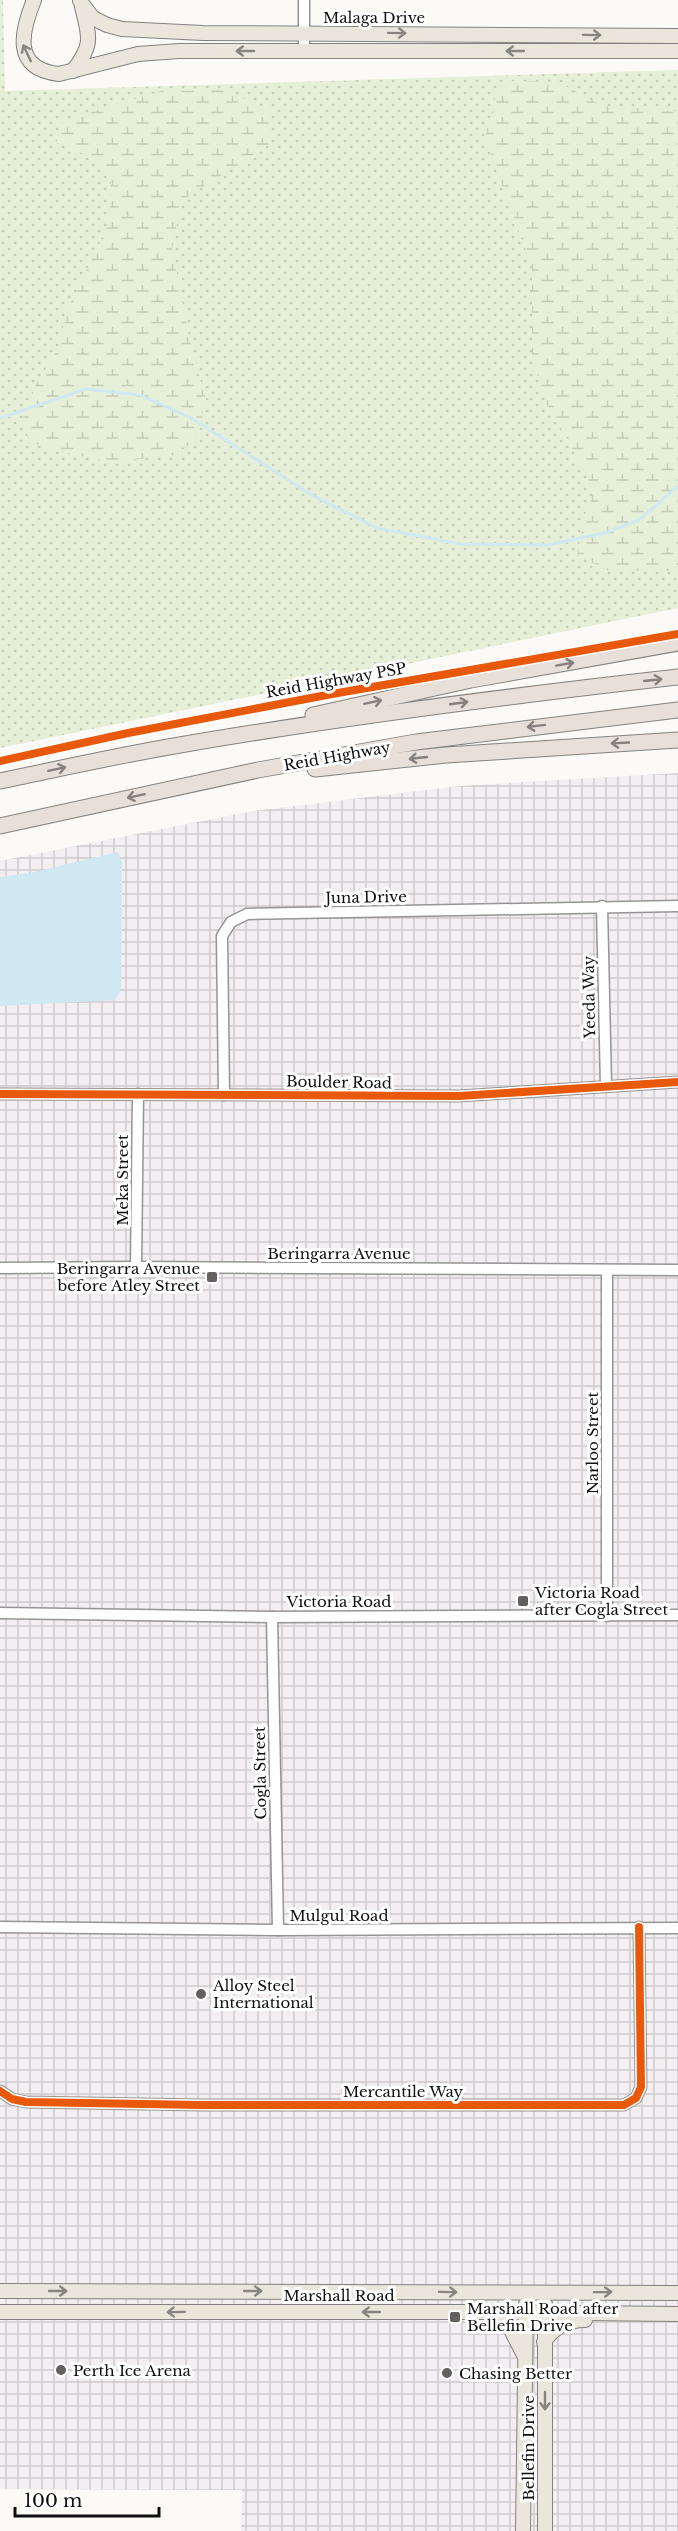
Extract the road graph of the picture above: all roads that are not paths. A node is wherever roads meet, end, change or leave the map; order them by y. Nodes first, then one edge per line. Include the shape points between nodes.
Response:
1 (34, 0) edge
2 (80, 0) edge
3 (304, 0) edge
4 (304, 33) junction
5 (678, 36) edge
6 (304, 51) junction
7 (678, 51) edge
8 (73, 71) junction
9 (678, 643) edge
10 (678, 678) edge
11 (678, 710) edge
12 (678, 740) edge
13 (172, 746) junction
14 (0, 781) edge
15 (193, 784) junction
16 (0, 826) edge
17 (602, 906) junction
18 (678, 906) edge
19 (678, 1082) edge
20 (606, 1086) junction
21 (0, 1094) edge
22 (138, 1094) junction
23 (224, 1095) junction
24 (136, 1267) junction
25 (0, 1268) edge
26 (607, 1270) junction
27 (678, 1270) edge
28 (0, 1613) edge
29 (678, 1615) edge
30 (607, 1616) junction
31 (273, 1617) junction
32 (0, 1927) edge
33 (639, 1927) junction
34 (678, 1928) edge
35 (278, 1930) junction
36 (0, 2091) edge
37 (0, 2291) edge
38 (526, 2293) junction
39 (545, 2293) junction
40 (678, 2293) edge
41 (0, 2312) edge
42 (493, 2312) junction
43 (526, 2313) junction
44 (544, 2313) junction
45 (678, 2315) edge
46 (544, 2342) junction
47 (526, 2360) junction
48 (523, 2531) edge
49 (545, 2531) edge

8 -> 1 main road via 46,72 26,56 22,44
2 - 4 main road, Malaga Drive via 93,18 122,29
2 - 8 main road via 90,41
3 - 4 street
4 -> 5 main road, Malaga Drive
4 - 6 street
7 -> 6 main road
6 -> 8 main road via 138,54
13 -> 9 highway via 471,680
13 -> 10 highway via 475,700
11 -> 15 highway, Reid Highway via 416,742
12 -> 15 highway via 446,754
14 -> 13 highway
15 -> 16 highway, Reid Highway
17 - 18 street, Juna Drive
17 - 20 street, Yeeda Way
17 - 23 street, Juna Drive via 247,914 231,922 222,936
19 - 20 street, Boulder Road
20 - 23 street, Boulder Road via 459,1096
21 - 22 street, Boulder Road
22 - 23 street, Boulder Road
22 - 24 street, Meka Street
24 - 25 street, Beringarra Avenue
24 - 26 street, Beringarra Avenue
26 - 27 street, Beringarra Avenue
26 - 30 street, Narloo Street
28 - 31 street, Victoria Road
29 - 30 street, Victoria Road
30 - 31 street, Victoria Road
31 - 35 street, Cogla Street
32 - 35 street, Mulgul Road
33 - 34 street, Mulgul Road
33 - 35 street, Mulgul Road
33 - 36 street, Mercantile Way via 641,2087 636,2098 624,2105 26,2102
37 -> 38 main road, Marshall Road
38 - 39 main road, Marshall Road
38 - 43 main road, Bellefin Drive
39 -> 40 main road, Marshall Road
39 - 44 main road, Bellefin Drive
42 -> 41 main road, Marshall Road
42 - 43 main road, Marshall Road
42 - 47 main road via 506,2320
43 - 44 main road, Marshall Road
43 - 47 main road, Bellefin Drive
44 - 45 main road, Marshall Road
44 - 46 main road, Bellefin Drive
45 - 46 main road via 642,2320 578,2320 558,2327
46 -> 49 main road, Bellefin Drive
47 - 48 main road, Bellefin Drive

